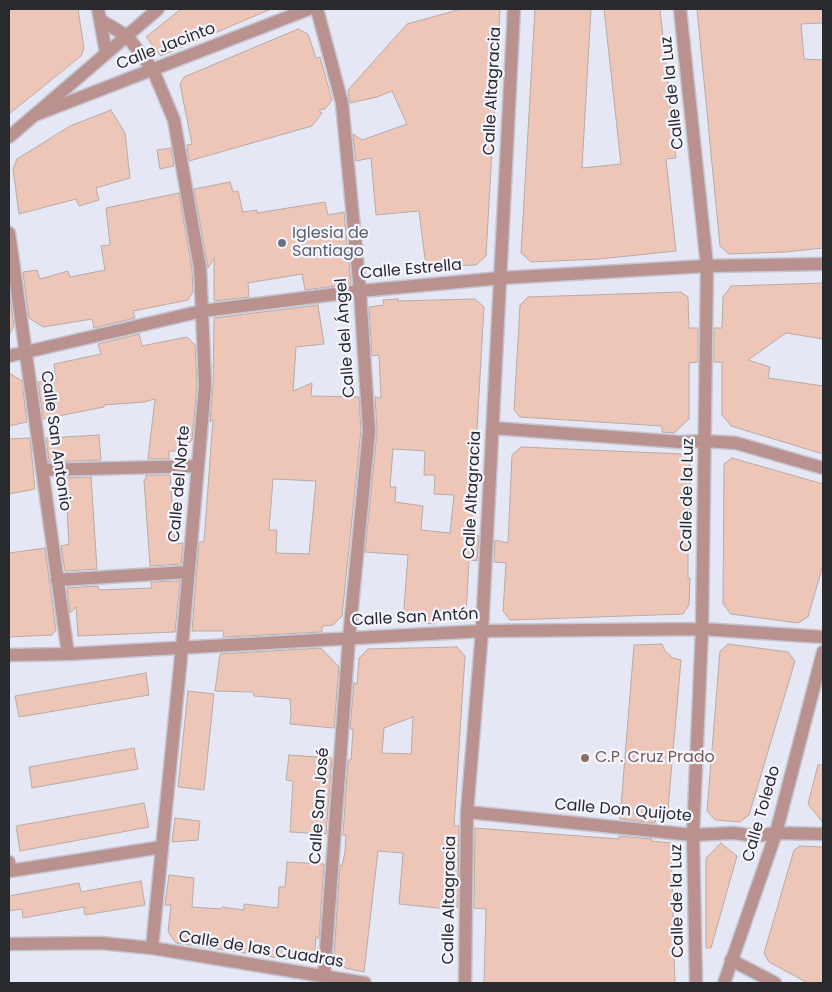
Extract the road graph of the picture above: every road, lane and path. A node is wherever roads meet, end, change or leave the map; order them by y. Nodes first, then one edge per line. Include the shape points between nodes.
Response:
1 (158, 9) edge
2 (309, 9) edge
3 (317, 9) edge
4 (514, 9) edge
5 (680, 9) edge
6 (99, 14) edge
7 (126, 36) junction
8 (106, 54) junction
9 (153, 70) junction
10 (35, 115) junction
11 (9, 137) edge
12 (9, 232) edge
13 (823, 264) edge
14 (707, 266) junction
15 (501, 278) junction
16 (360, 291) junction
17 (202, 311) junction
18 (27, 352) junction
19 (9, 356) edge
20 (493, 428) junction
21 (705, 441) junction
22 (198, 466) junction
23 (823, 468) edge
24 (42, 470) junction
25 (188, 572) junction
26 (57, 580) junction
27 (702, 629) junction
28 (482, 631) junction
29 (823, 637) edge
30 (348, 638) junction
31 (182, 647) junction
32 (823, 652) edge
33 (68, 654) junction
34 (9, 655) edge
35 (467, 812) junction
36 (776, 833) junction
37 (823, 834) edge
38 (693, 835) junction
39 (162, 847) junction
40 (9, 867) edge
41 (9, 944) edge
42 (152, 948) junction
43 (731, 960) junction
44 (324, 977) junction
45 (365, 983) edge
46 (465, 983) edge
47 (696, 983) edge
48 (724, 983) edge
49 (775, 983) edge

1 - 7 street
2 - 9 street, Calle Jacinto
3 - 16 street, Calle del Ángel via 342,103
4 - 15 street, Calle Altagracia
5 - 14 street, Calle de la Luz
6 - 7 street, Calle del Norte
6 - 8 street
7 - 8 street
7 - 9 street, Calle del Norte
8 - 10 street
9 - 10 street, Calle Jacinto
9 - 17 street, Calle del Norte via 174,120 200,268
10 - 11 street
12 - 18 street, Calle San Antonio
13 - 14 street, Calle Estrella
14 - 15 street, Calle Estrella
14 - 21 street, Calle de la Luz
15 - 16 street, Calle Estrella
15 - 20 street, Calle Altagracia
16 - 17 street, Calle Estrella
16 - 30 street, Calle del Ángel via 369,431
17 - 18 street, Calle Estrella
17 - 22 street, Calle del Norte via 205,386
18 - 19 street, Calle Estrella
18 - 24 street, Calle San Antonio
20 - 21 street via 680,442
20 - 28 street, Calle Altagracia
21 - 23 street via 736,442
21 - 27 street, Calle de la Luz
22 - 24 street
22 - 25 street, Calle del Norte
24 - 26 street, Calle San Antonio
25 - 26 street
25 - 31 street, Calle del Norte
26 - 33 street, Calle San Antonio
27 - 28 street, Calle San Antón
27 - 29 street, Calle San Antón
27 - 38 street, Calle de la Luz
28 - 30 street, Calle San Antón
28 - 35 street, Calle Altagracia
30 - 31 street, Calle San Antón
30 - 44 street, Calle San José
31 - 33 street, Calle San Antón
31 - 39 street, Calle del Norte
32 - 36 street, Calle Toledo
33 - 34 street, Calle San Antón
35 - 38 street, Calle Don Quijote
35 - 46 street, Calle Altagracia
36 - 37 street, Calle Don Quijote
36 - 38 street, Calle Don Quijote via 756,836
36 - 43 street, Calle Toledo
38 - 47 street, Calle de la Luz
39 - 40 street
39 - 42 street, Calle del Norte
41 - 42 street, Calle de las Cuadras via 100,943
42 - 44 street, Calle de las Cuadras
43 - 48 street, Calle Toledo
43 - 49 street
44 - 45 street, Calle de las Cuadras

